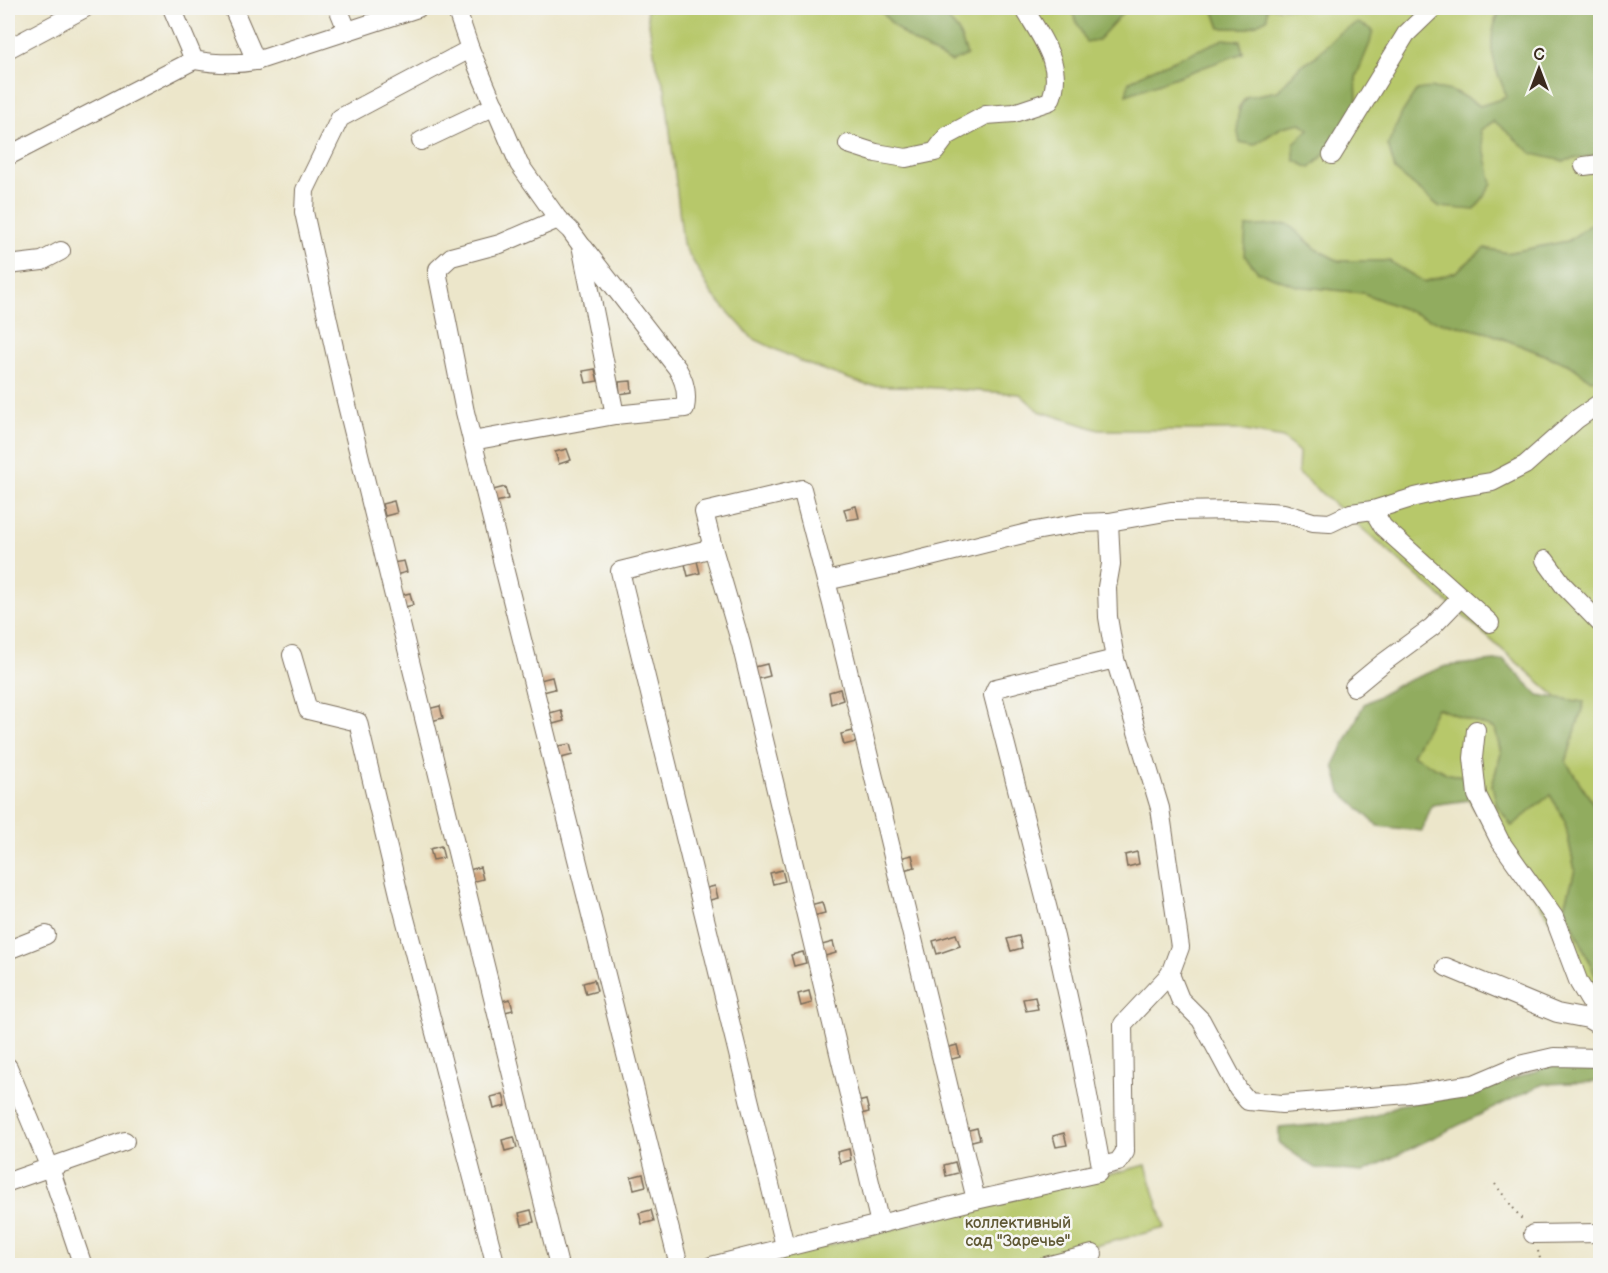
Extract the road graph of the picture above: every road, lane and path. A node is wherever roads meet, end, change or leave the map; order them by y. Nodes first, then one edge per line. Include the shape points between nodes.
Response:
1 (86, 8) edge
2 (172, 8) edge
3 (233, 8) edge
4 (338, 8) edge
5 (418, 8) edge
6 (456, 8) edge
7 (1024, 8) edge
8 (1433, 8) edge
9 (347, 30) junction
10 (8, 49) edge
11 (470, 49) junction
12 (194, 60) junction
13 (256, 61) junction
14 (495, 106) junction
15 (421, 141) dead end
16 (848, 144) dead end
17 (1332, 155) dead end
18 (8, 156) edge
19 (558, 219) junction
20 (581, 244) junction
21 (61, 251) dead end
22 (8, 265) edge
23 (1600, 403) edge
24 (615, 415) junction
25 (472, 441) junction
26 (1373, 510) junction
27 (1109, 522) junction
28 (713, 548) junction
29 (1545, 560) dead end
30 (826, 581) junction
31 (1461, 597) junction
32 (1490, 623) dead end
33 (1600, 623) edge
34 (292, 655) dead end
35 (1115, 659) junction
36 (1354, 687) dead end
37 (1476, 730) dead end
38 (46, 935) dead end
39 (8, 950) edge
40 (1446, 967) dead end
41 (1170, 974) junction
42 (1600, 1018) edge
43 (1600, 1026) edge
44 (1600, 1058) edge
45 (8, 1067) edge
46 (126, 1141) dead end
47 (1101, 1166) junction
48 (50, 1168) junction
49 (8, 1182) edge
50 (1495, 1184) dead end
51 (976, 1200) junction
52 (880, 1224) junction
53 (1600, 1233) edge
54 (1533, 1234) joint
55 (785, 1246) junction
56 (1093, 1254) dead end
57 (716, 1265) edge
58 (83, 1266) edge
59 (496, 1266) edge
60 (559, 1266) edge
61 (679, 1266) edge
62 (1046, 1266) edge

1 - 10 lane
2 - 12 lane
3 - 13 lane
4 - 9 lane
5 - 9 lane
6 - 11 lane
7 - 16 lane via 1054,66 1055,91 1050,101 1014,113 986,115 947,136 935,152 906,158
8 - 17 lane via 1406,34
9 - 13 lane
11 - 14 lane
11 - 60 lane via 340,118 308,184 304,212 345,397
12 - 13 lane via 214,64
12 - 18 lane
14 - 15 lane
14 - 19 lane via 519,164
19 - 20 lane
19 - 25 lane via 500,244 451,257 438,269
20 - 24 lane
20 - 24 lane via 677,368 687,393 685,408
21 - 22 lane via 42,261
23 - 26 lane via 1525,465 1492,482 1415,497
24 - 25 lane
25 - 61 lane
26 - 27 lane via 1351,513 1330,523 1284,513 1239,510 1172,511
26 - 31 lane via 1383,527
27 - 30 lane via 1035,531
27 - 35 lane via 1108,617
28 - 30 lane via 704,512 802,489
28 - 52 lane via 741,644
28 - 55 lane via 620,571
29 - 33 lane
30 - 51 lane
31 - 32 lane
31 - 36 lane via 1432,627
34 - 59 lane via 308,710 358,722
35 - 41 lane via 1160,808 1180,947
35 - 47 lane via 996,688 993,695 1055,937
37 - 42 lane via 1473,758 1477,795 1500,841 1554,917 1579,983
38 - 39 lane
40 - 43 lane via 1557,1013 1588,1019
41 - 44 lane via 1180,999 1201,1020 1248,1101 1282,1104 1408,1094 1474,1084 1519,1065 1554,1057
41 - 47 lane via 1123,1024 1125,1152 1118,1162
45 - 48 lane
46 - 48 lane
47 - 51 lane via 1098,1173
48 - 49 lane
48 - 58 lane
50 - 54 path
51 - 52 lane
52 - 55 lane
53 - 54 lane
55 - 57 lane
56 - 62 lane

